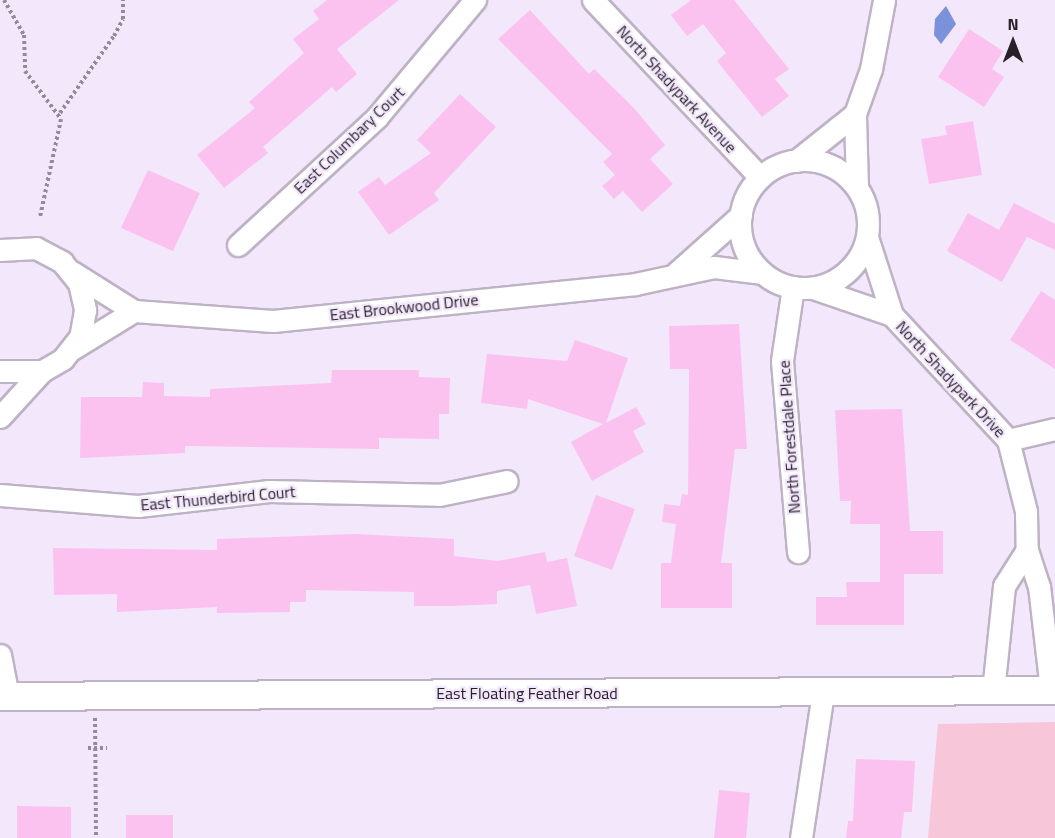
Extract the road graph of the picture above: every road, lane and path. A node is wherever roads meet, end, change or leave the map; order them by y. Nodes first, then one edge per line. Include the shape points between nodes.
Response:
1 (4, 0) edge
2 (475, 0) edge
3 (593, 0) edge
4 (884, 0) edge
5 (122, 1) edge
6 (60, 113) junction
7 (855, 114) junction
8 (796, 161) junction
9 (760, 177) junction
10 (857, 187) junction
11 (741, 215) junction
12 (39, 217) dead end
13 (867, 237) junction
14 (238, 245) dead end
15 (0, 250) edge
16 (72, 272) junction
17 (763, 273) junction
18 (674, 275) junction
19 (803, 288) junction
20 (134, 311) junction
21 (892, 315) junction
22 (72, 349) junction
23 (0, 371) edge
24 (42, 371) junction
25 (0, 417) edge
26 (1055, 429) edge
27 (1008, 440) junction
28 (507, 481) dead end
29 (0, 495) edge
30 (1027, 550) junction
31 (798, 552) dead end
32 (0, 655) edge
33 (1053, 690) edge
34 (993, 691) junction
35 (823, 692) junction
36 (4, 696) edge
37 (95, 718) dead end
38 (88, 748) dead end
39 (95, 748) junction
40 (107, 748) dead end
41 (96, 838) edge
42 (801, 838) edge

1 - 6 path via 25,44 25,71
2 - 14 street, East Columbary Court via 377,117
3 - 9 street, North Shadypark Avenue
4 - 7 street via 871,69
5 - 6 path via 114,36
6 - 12 path
7 - 8 street
7 - 10 street
8 - 9 street
8 - 10 street via 830,165
9 - 11 street
10 - 13 street via 867,211
11 - 17 street via 749,257
11 - 18 street, East Brookwood Drive
13 - 19 street via 848,271
13 - 21 street, North Shadypark Drive
15 - 16 street, East Brookwood Drive via 36,248
16 - 20 street, East Brookwood Drive
16 - 22 street via 85,310
17 - 18 street, East Brookwood Drive via 714,267
17 - 19 street
18 - 20 street, East Brookwood Drive via 635,284 273,321
19 - 21 street, North Shadypark Drive
19 - 31 street, North Forestdale Place via 782,362
20 - 22 street
21 - 27 street, North Shadypark Drive
22 - 24 street
23 - 24 street
24 - 25 street
26 - 27 street
27 - 30 street, North Shadypark Drive via 1026,511
28 - 29 street, East Thunderbird Court via 439,495 268,491 138,506
30 - 33 street, North Shadypark Drive via 1039,586
30 - 34 street via 1004,585
32 - 36 street
33 - 34 main road, East Floating Feather Road
34 - 35 main road, East Floating Feather Road
35 - 36 main road, East Floating Feather Road
35 - 42 street
37 - 39 path
38 - 39 path
39 - 40 path
39 - 41 path

